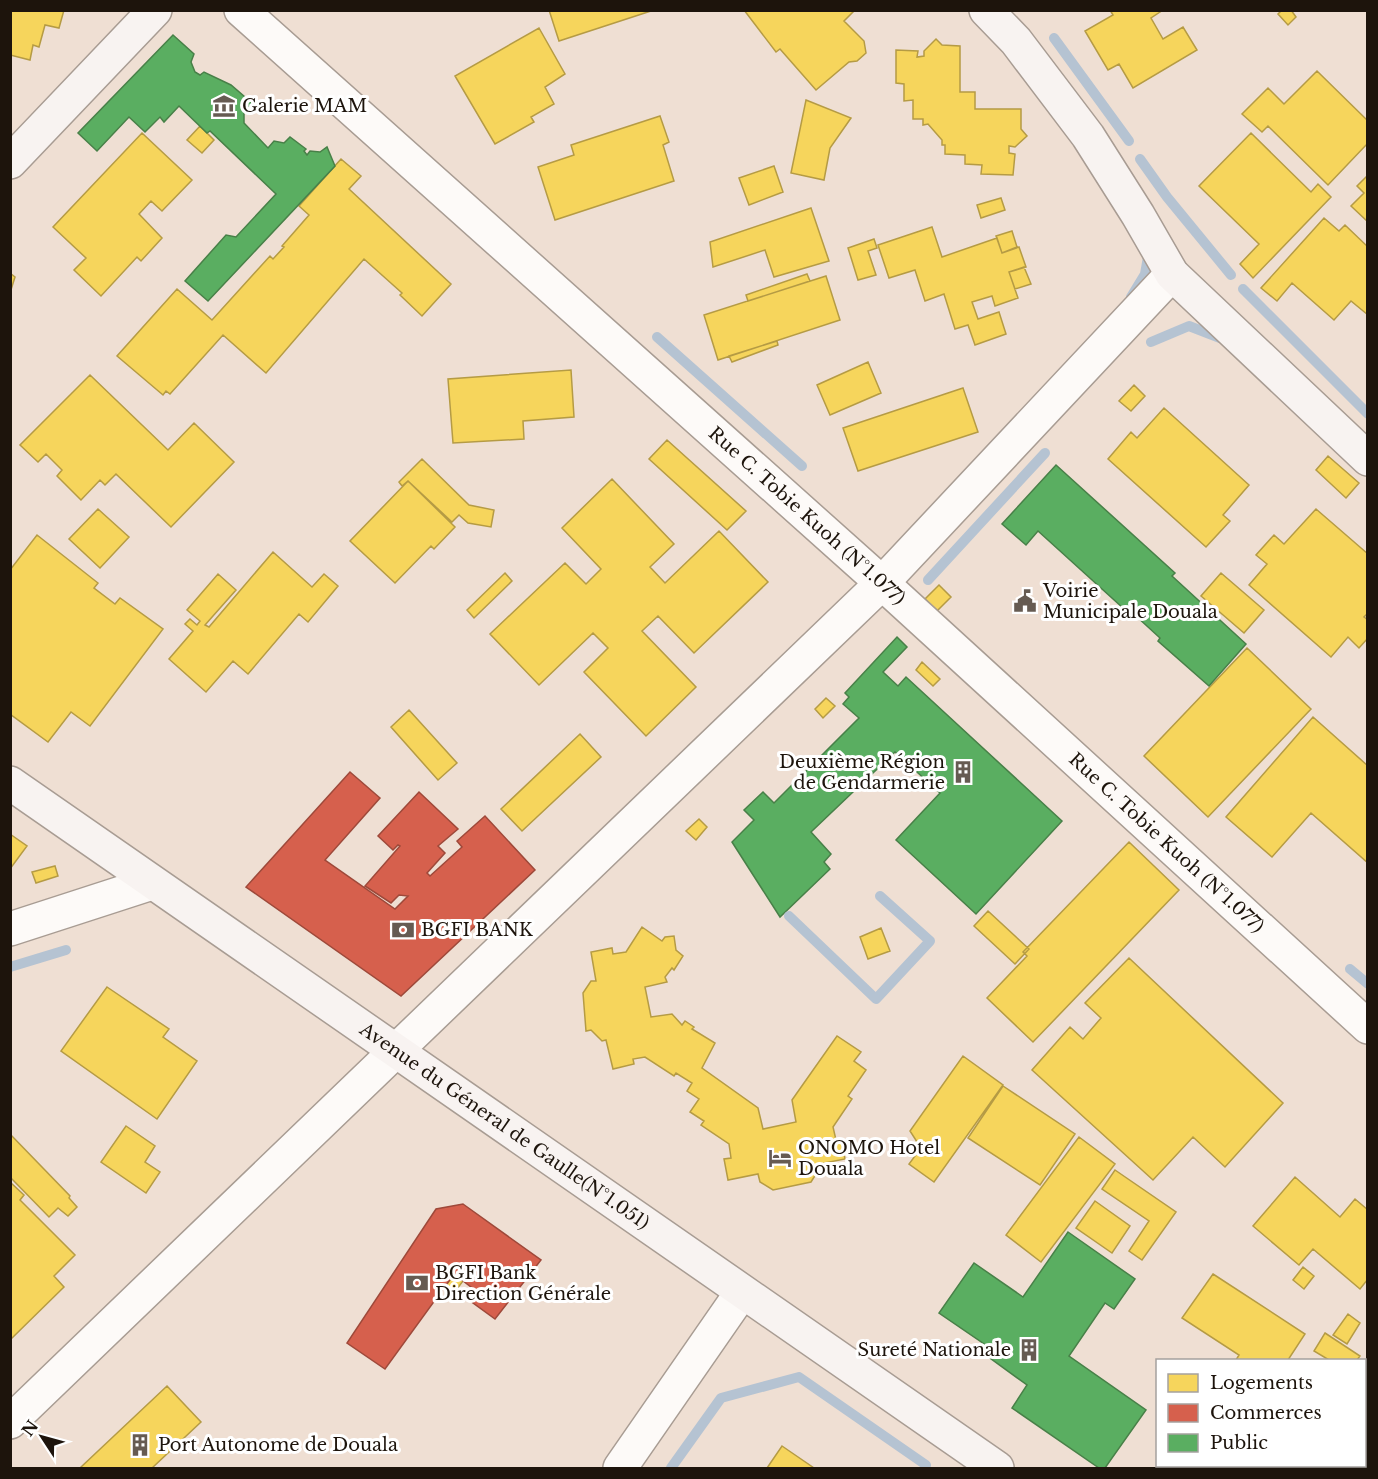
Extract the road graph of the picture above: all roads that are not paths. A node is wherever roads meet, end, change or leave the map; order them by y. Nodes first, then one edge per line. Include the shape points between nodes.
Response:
1 (155, 10) edge
2 (241, 10) edge
3 (986, 10) edge
4 (10, 162) edge
5 (1172, 274) junction
6 (1368, 459) edge
7 (882, 583) junction
8 (10, 783) edge
9 (152, 883) junction
10 (10, 928) edge
11 (1368, 1027) edge
12 (396, 1053) junction
13 (742, 1292) junction
14 (10, 1422) edge
15 (620, 1468) edge
16 (997, 1468) edge

1 - 4 main road
2 - 7 street, Rue C. Tobie Kuoh (N°1.077)
3 - 5 main road via 1016,41 1088,136
5 - 6 main road
5 - 7 street
7 - 11 street, Rue C. Tobie Kuoh (N°1.077)
7 - 12 street
8 - 9 main road, Avenue du Géneral de Gaulle(N°1.051)
9 - 10 street
9 - 12 main road, Avenue du Géneral de Gaulle(N°1.051)
12 - 13 main road, Avenue du Géneral de Gaulle(N°1.051)
12 - 14 street
13 - 15 street
13 - 16 main road, Avenue du Géneral de Gaulle(N°1.051)

